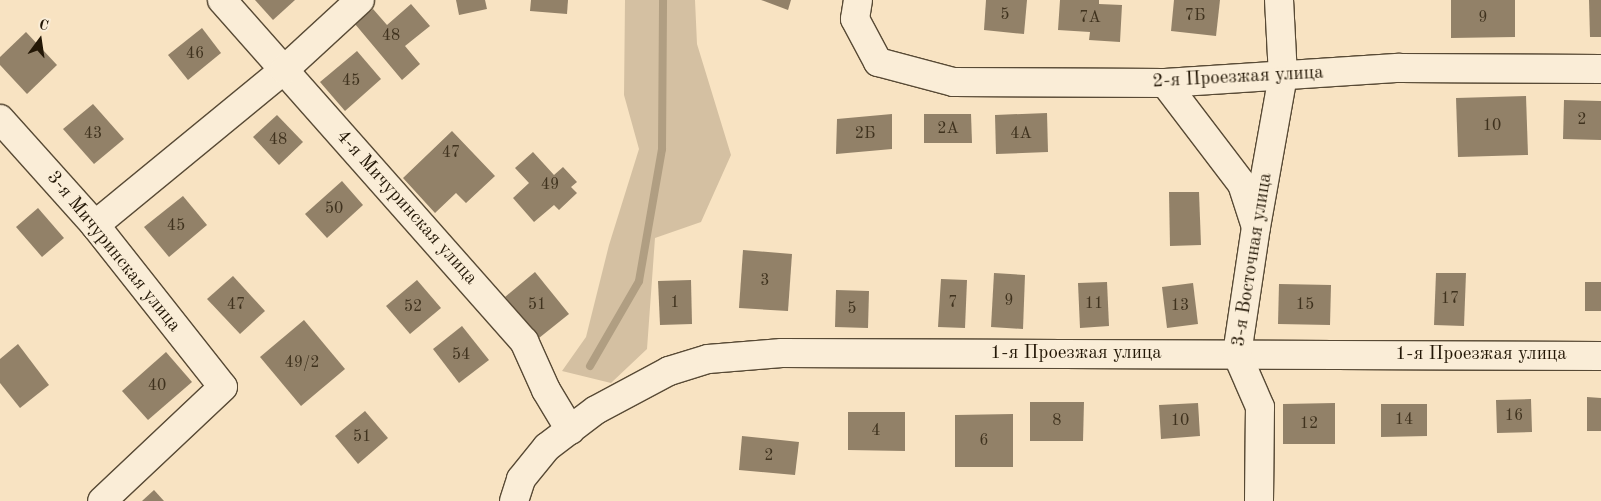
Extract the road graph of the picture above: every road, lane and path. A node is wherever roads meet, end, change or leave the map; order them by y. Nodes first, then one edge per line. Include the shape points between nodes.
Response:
1 (222, 0) edge
2 (360, 0) edge
3 (858, 0) edge
4 (1279, 0) edge
5 (1601, 69) edge
6 (284, 70) junction
7 (1283, 76) junction
8 (1165, 83) junction
9 (0, 119) edge
10 (95, 225) junction
11 (1256, 227) junction
12 (1237, 354) junction
13 (1601, 356) edge
14 (570, 430) junction
15 (102, 501) edge
16 (514, 501) edge
17 (1259, 501) edge

1 - 6 street, 4-я Мичуринская улица
2 - 6 street
3 - 8 street, 2-я Проезжая улица via 854,19 878,62 953,82
4 - 7 street, 3-я Восточная улица
5 - 7 street, 2-я Проезжая улица via 1400,68
6 - 10 street
6 - 14 street, 4-я Мичуринская улица via 524,341 546,390
7 - 8 street, 2-я Проезжая улица
7 - 11 street, 3-я Восточная улица
8 - 11 street via 1242,184
9 - 10 street, 3-я Мичуринская улица
10 - 15 street, 3-я Мичуринская улица via 223,388
11 - 12 street, 3-я Восточная улица
12 - 13 street, 1-я Проезжая улица
12 - 14 street, 1-я Проезжая улица via 782,353 708,359 669,371 638,386 596,410
12 - 17 street, 3-я Восточная улица via 1260,407
14 - 16 street, 1-я Проезжая улица via 547,447 521,479

